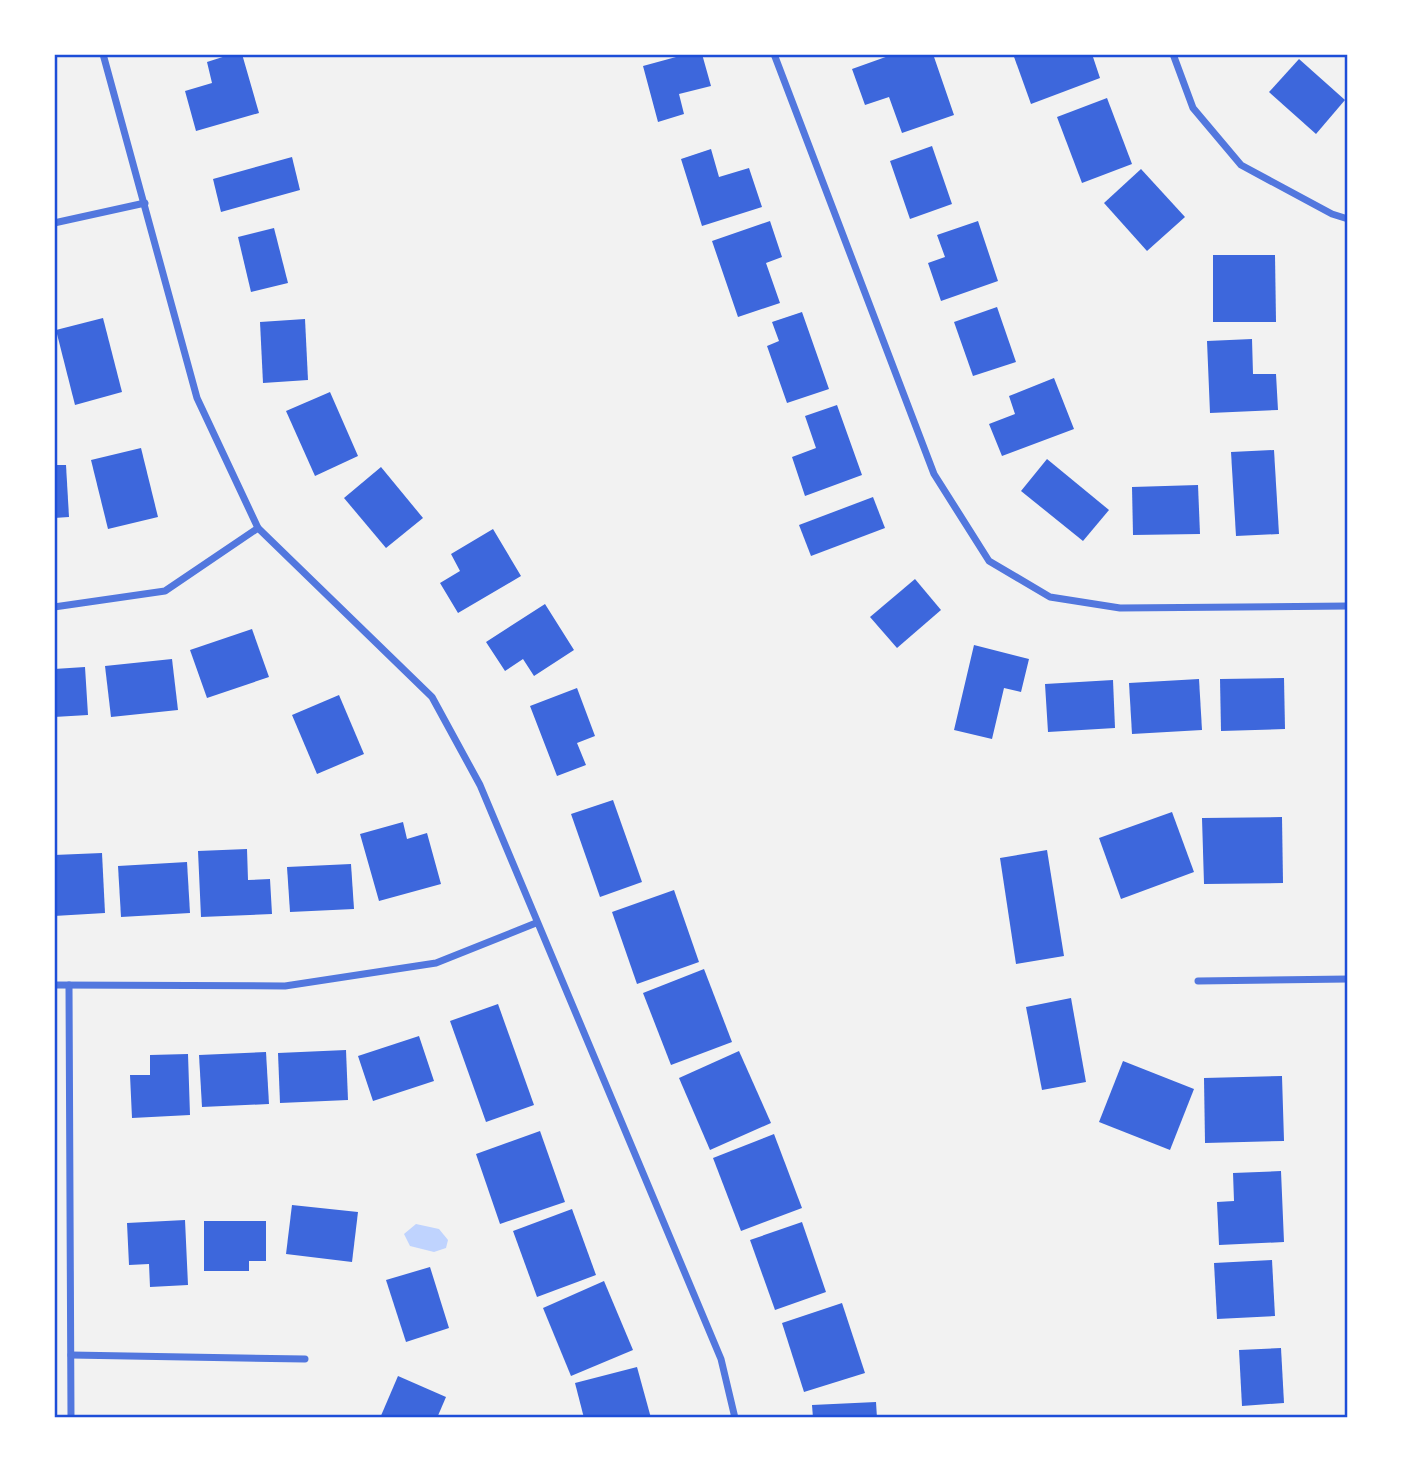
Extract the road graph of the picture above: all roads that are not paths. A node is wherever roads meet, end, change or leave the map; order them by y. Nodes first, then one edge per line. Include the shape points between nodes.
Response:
1 (103, 54) edge
2 (774, 54) edge
3 (1173, 54) edge
4 (145, 203) junction
5 (1348, 219) edge
6 (54, 223) edge
7 (258, 528) junction
8 (1348, 606) edge
9 (54, 607) edge
10 (536, 923) junction
11 (1348, 979) edge
12 (1198, 981) dead end
13 (54, 985) edge
14 (69, 985) junction
15 (71, 1355) junction
16 (304, 1359) dead end
17 (71, 1418) edge
18 (735, 1418) edge

1 - 4 street
2 - 8 street via 934,474 989,561 1050,597 1120,608
3 - 5 street via 1194,107 1241,165
4 - 6 street
4 - 7 street via 197,398
7 - 9 street via 165,592
7 - 10 street via 432,697 480,785
10 - 14 street via 436,963 285,986
10 - 18 street via 722,1359
11 - 12 street
13 - 14 street
14 - 15 street
15 - 16 street
15 - 17 street

